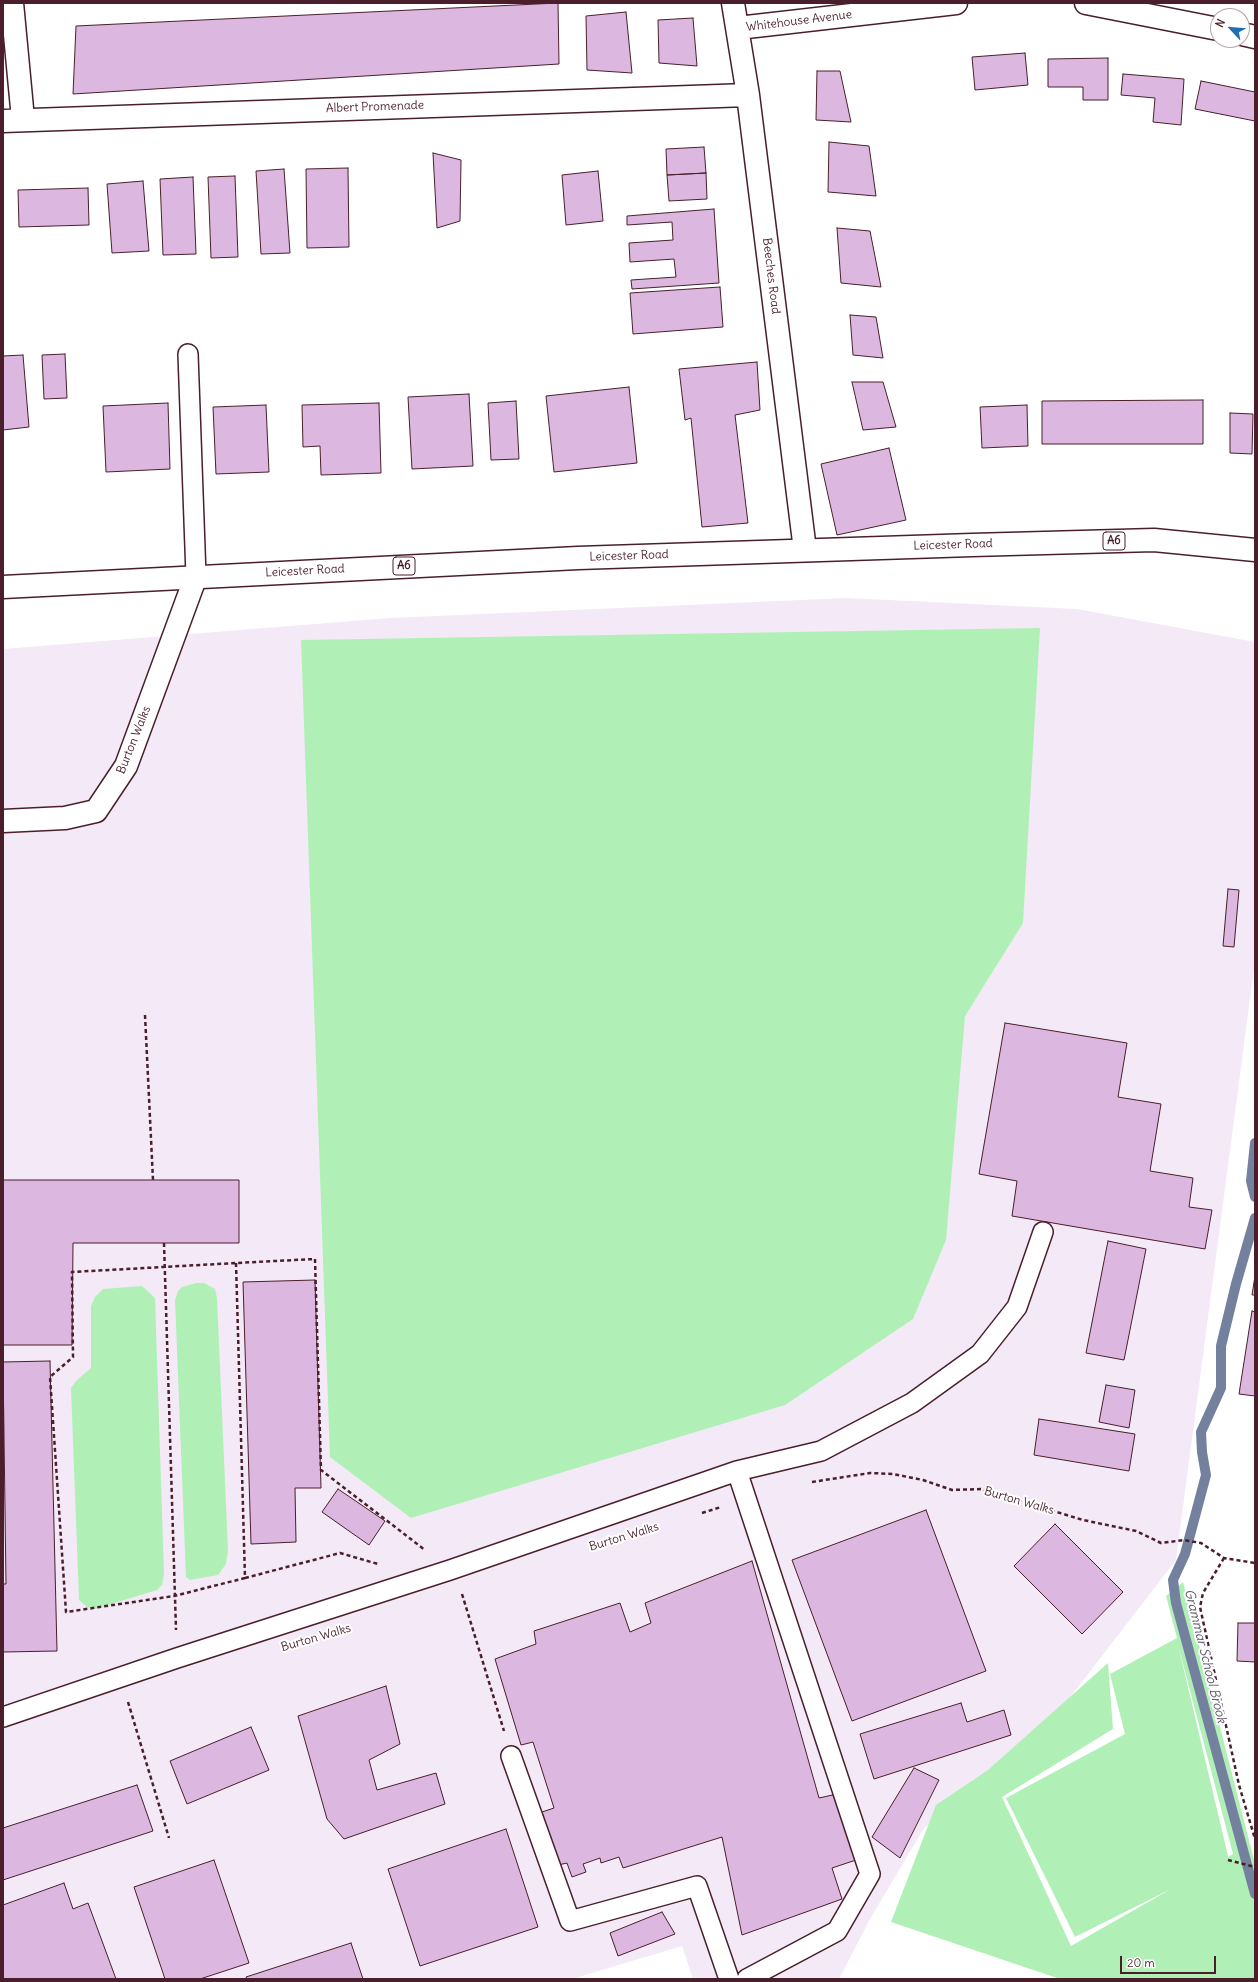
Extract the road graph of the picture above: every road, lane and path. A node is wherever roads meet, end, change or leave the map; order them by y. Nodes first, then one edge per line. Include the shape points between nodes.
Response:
1 (12, 3) edge
2 (733, 3) edge
3 (956, 3) edge
4 (1086, 3) edge
5 (1210, 27) edge
6 (738, 28) junction
7 (748, 95) junction
8 (13, 120) edge
9 (188, 354) dead end
10 (805, 550) junction
11 (1255, 550) edge
12 (196, 576) junction
13 (3, 587) edge
14 (3, 821) edge
15 (145, 1015) dead end
16 (154, 1180) dead end
17 (1043, 1232) dead end
18 (164, 1243) dead end
19 (236, 1263) junction
20 (163, 1267) junction
21 (737, 1471) junction
22 (806, 1484) dead end
23 (746, 1499) junction
24 (697, 1515) dead end
25 (424, 1549) junction
26 (417, 1553) dead end
27 (1224, 1558) junction
28 (1255, 1563) edge
29 (382, 1565) dead end
30 (450, 1570) junction
31 (245, 1578) junction
32 (461, 1590) dead end
33 (174, 1596) junction
34 (177, 1658) junction
35 (136, 1699) dead end
36 (128, 1702) junction
37 (121, 1705) dead end
38 (3, 1717) edge
39 (511, 1756) joint
40 (169, 1838) dead end
41 (1255, 1839) edge
42 (1228, 1860) dead end
43 (1254, 1867) edge
44 (729, 1979) edge
45 (747, 1979) edge

1 - 8 main road
2 - 6 main road, Beeches Road
3 - 6 main road, Whitehouse Avenue
4 - 5 main road
6 - 7 main road, Beeches Road
7 - 8 main road, Albert Promenade
7 - 10 main road, Beeches Road
9 - 12 lane
10 - 11 main road, Leicester Road / A6 via 1154,540
10 - 12 main road, Leicester Road / A6
12 - 13 main road, Leicester Road / A6
12 - 14 main road, Burton Walks via 126,766 96,811 65,818
15 - 16 path
17 - 21 lane via 1017,1307 980,1354 912,1403 821,1451
18 - 20 path
19 - 20 path
19 - 25 path via 315,1259 321,1470
19 - 31 path
20 - 33 path
20 - 33 path via 72,1272 73,1357 50,1376 66,1612
21 - 23 lane
21 - 30 lane
22 - 27 path, Burton Walks via 863,1474 893,1474 923,1480 952,1490 981,1489 1083,1520 1136,1531 1161,1543 1184,1540 1201,1543
23 - 24 path
23 - 45 lane via 870,1874 837,1931
25 - 26 path
25 - 30 path
27 - 28 path, Burton Walks
27 - 41 path via 1203,1593 1200,1607 1239,1785
29 - 31 path via 340,1553
30 - 34 lane
31 - 33 path
32 - 39 path
33 - 34 path
34 - 38 lane
35 - 36 path
36 - 37 path
36 - 40 path
39 - 44 lane via 570,1921 697,1886
42 - 43 path

